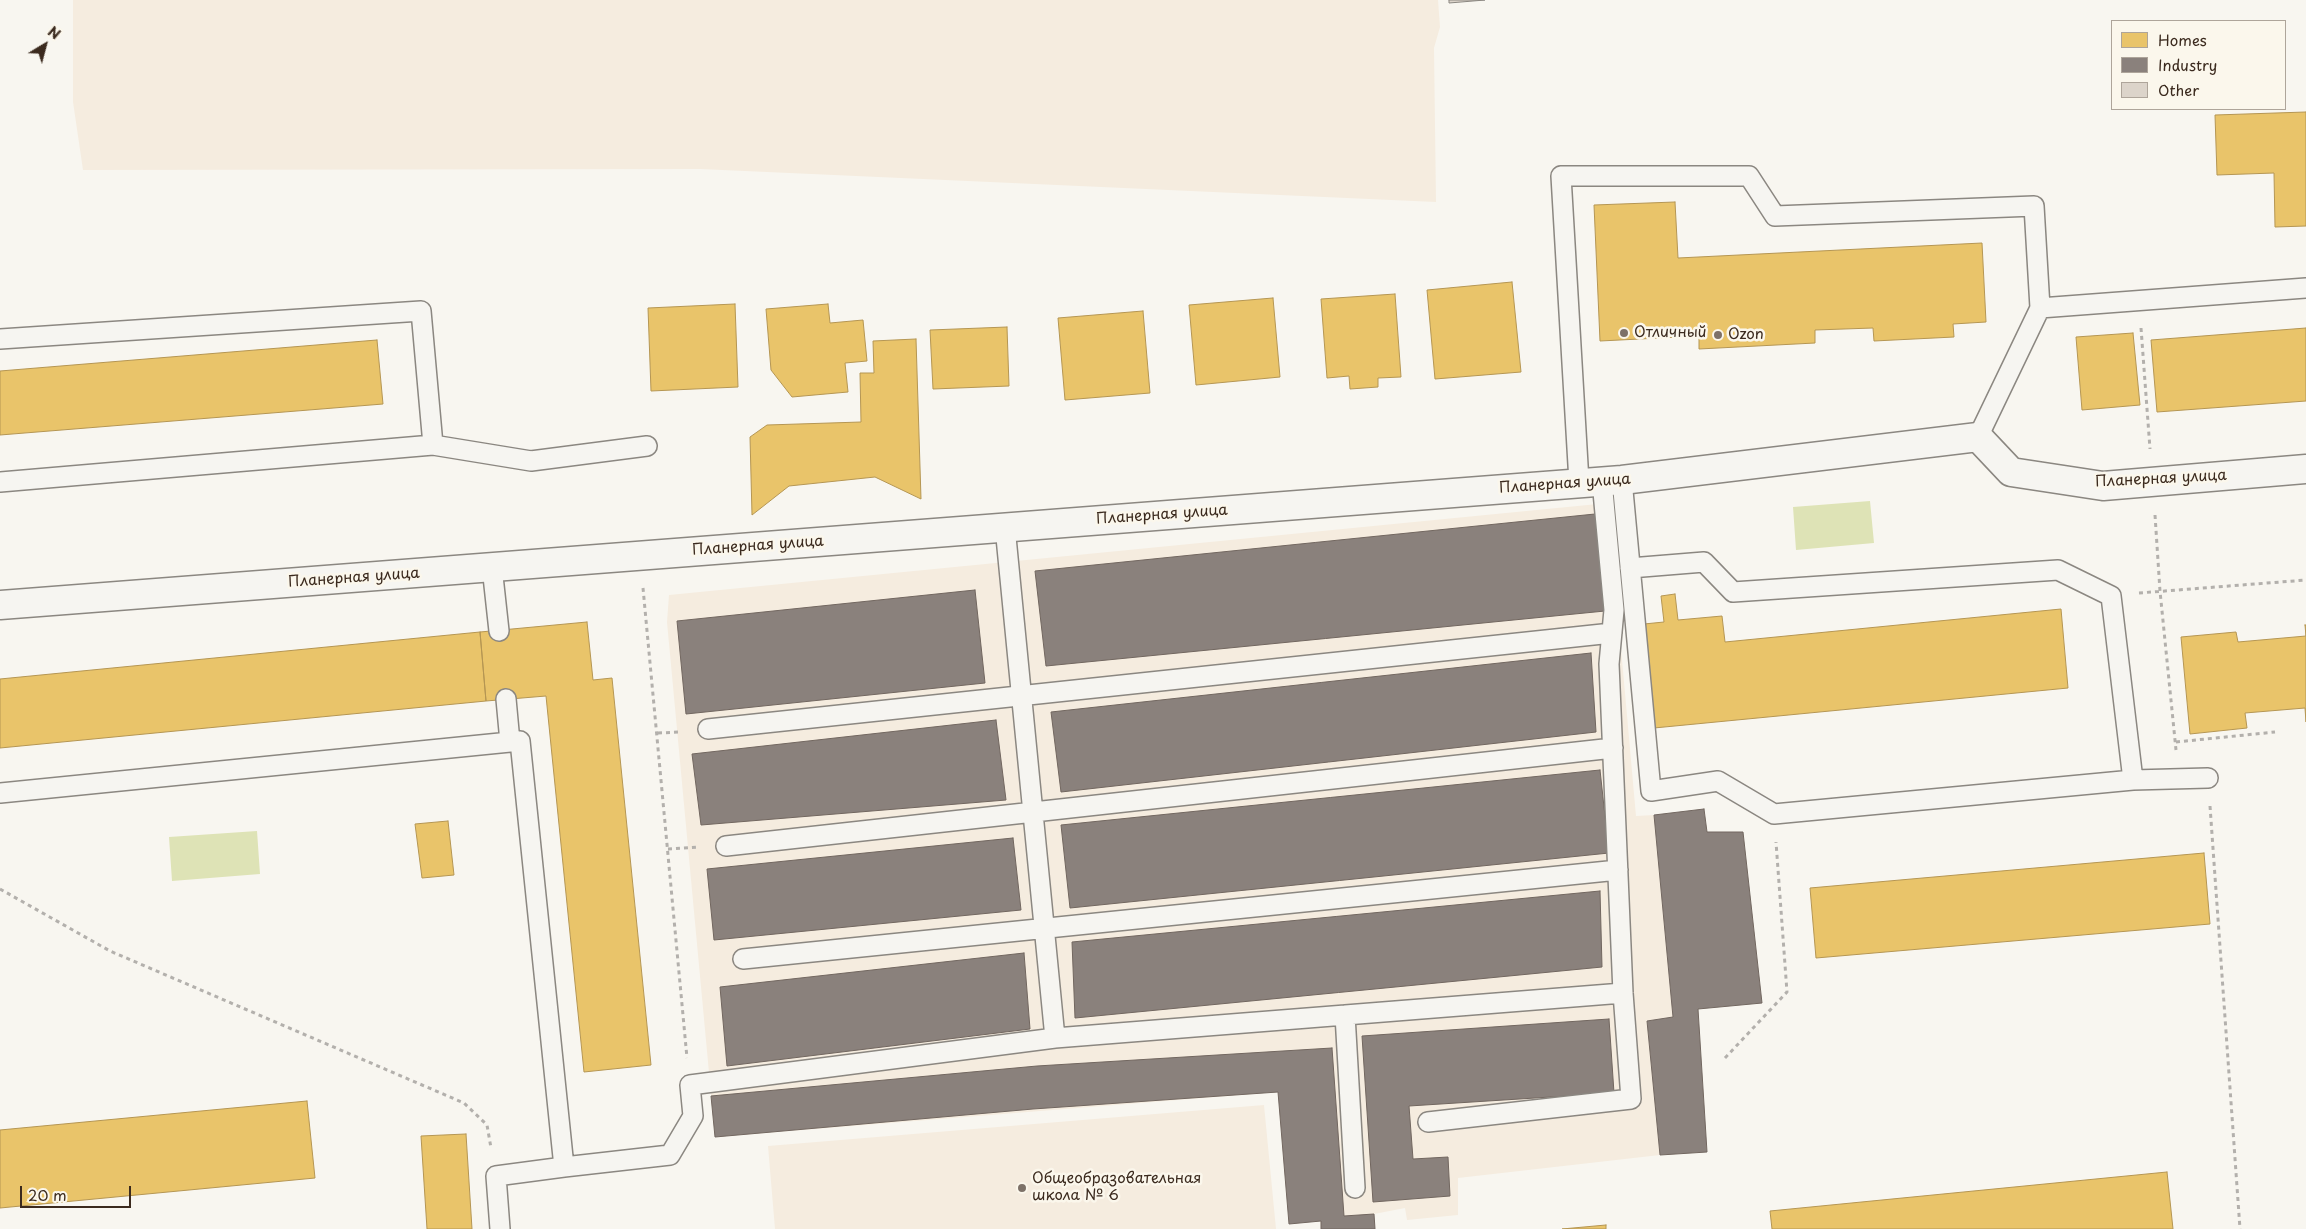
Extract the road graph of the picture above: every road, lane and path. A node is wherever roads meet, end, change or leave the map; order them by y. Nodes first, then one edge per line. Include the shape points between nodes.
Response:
1 (2306, 288) edge
2 (2139, 300) junction
3 (2040, 308) junction
4 (0, 339) edge
5 (1978, 437) junction
6 (433, 445) junction
7 (647, 446) dead end
8 (2306, 469) edge
9 (1601, 481) junction
10 (0, 482) edge
11 (2153, 482) junction
12 (1005, 527) junction
13 (640, 556) junction
14 (492, 567) junction
15 (1630, 568) junction
16 (2306, 580) edge
17 (2160, 591) junction
18 (2111, 596) junction
19 (0, 605) edge
20 (499, 630) dead end
21 (1612, 633) junction
22 (1022, 696) junction
23 (506, 699) dead end
24 (708, 729) dead end
25 (2276, 732) dead end
26 (510, 742) junction
27 (1613, 748) junction
28 (2208, 778) joint
29 (2133, 780) junction
30 (0, 793) edge
31 (1033, 814) junction
32 (1774, 814) junction
33 (726, 846) dead end
34 (1618, 870) junction
35 (0, 889) edge
36 (1044, 928) junction
37 (742, 958) dead end
38 (1623, 992) junction
39 (1345, 1015) junction
40 (1055, 1038) junction
41 (1725, 1058) dead end
42 (690, 1085) junction
43 (1428, 1122) dead end
44 (564, 1167) junction
45 (496, 1176) junction
46 (1355, 1188) dead end
47 (500, 1229) edge
48 (2240, 1229) edge

1 - 2 lane
2 - 3 lane
2 - 11 path
3 - 5 lane
3 - 9 lane via 2034,206 1775,216 1749,176 1561,176
4 - 6 lane via 421,311
5 - 9 street, Планерная улица
5 - 11 street, Планерная улица via 2011,472 2103,486
6 - 7 lane via 531,461
6 - 10 lane
8 - 11 street, Планерная улица
9 - 12 street, Планерная улица
9 - 15 lane
9 - 21 lane via 1614,610
11 - 17 path
12 - 13 street, Планерная улица
12 - 22 lane
13 - 14 street, Планерная улица
13 - 42 path
14 - 19 street, Планерная улица
14 - 20 lane
15 - 18 lane via 1704,562 1733,592 2058,570
15 - 32 lane via 1651,791 1718,780
16 - 17 path
17 - 18 path
17 - 25 path via 2176,742
18 - 29 lane
21 - 22 lane
21 - 27 lane via 1609,664
22 - 24 lane
22 - 31 lane
23 - 26 lane
26 - 30 lane
26 - 44 lane via 520,741
27 - 31 lane
27 - 34 lane
28 - 29 lane
28 - 48 path
29 - 32 lane
31 - 33 lane
31 - 36 lane
32 - 41 path via 1786,992
34 - 36 lane
34 - 38 lane
35 - 45 path via 110,951 464,1103 487,1126
36 - 37 lane
36 - 40 lane
38 - 39 lane
38 - 43 lane via 1630,1099
39 - 40 lane
39 - 46 lane
40 - 42 lane
42 - 44 lane via 693,1116 670,1155
44 - 45 lane
45 - 47 lane

